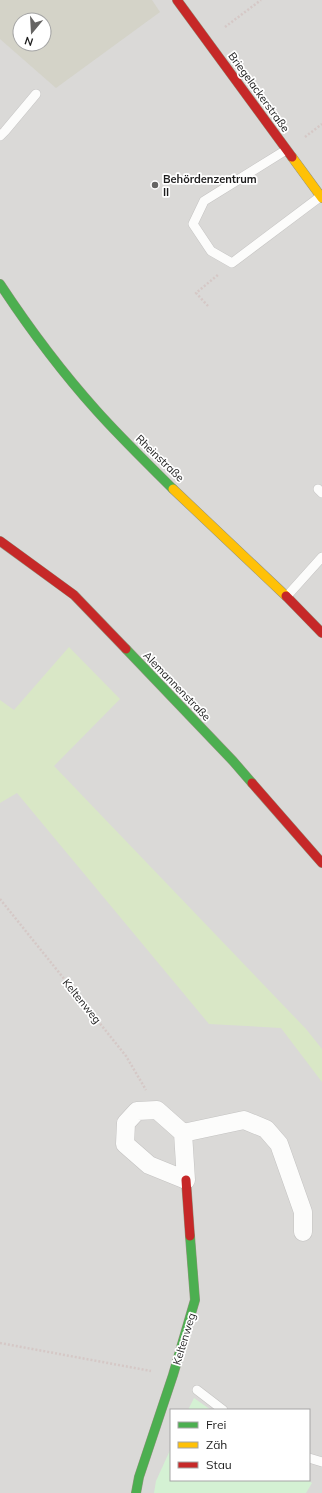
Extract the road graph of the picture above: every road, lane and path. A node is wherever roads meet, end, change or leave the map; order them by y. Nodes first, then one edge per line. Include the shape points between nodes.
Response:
1 (176, 0) edge
2 (261, 0) edge
3 (257, 1) edge
4 (207, 41) junction
5 (36, 94) dead end
6 (0, 136) edge
7 (286, 150) junction
8 (322, 197) edge
9 (232, 263) junction
10 (0, 284) edge
11 (208, 306) dead end
12 (0, 541) edge
13 (322, 557) edge
14 (287, 596) junction
15 (322, 633) edge
16 (322, 863) edge
17 (0, 899) edge
18 (157, 1110) junction
19 (183, 1133) junction
20 (186, 1180) junction
21 (303, 1232) dead end
22 (0, 1343) edge
23 (150, 1371) dead end
24 (197, 1390) dead end
25 (222, 1409) edge
26 (310, 1458) edge
27 (322, 1462) edge
28 (136, 1493) edge

1 - 4 street, Briegelackerstraße
2 - 3 path
3 - 4 path
4 - 7 street, Briegelackerstraße
5 - 6 lane
7 - 8 street, Briegelackerstraße
7 - 9 lane via 204,201 193,224 211,251
8 - 9 lane
9 - 11 path via 196,293
10 - 14 street, Rheinstraße via 17,311 76,387 132,449
12 - 16 street, Alemannenstraße via 74,595 233,761
13 - 14 lane
14 - 15 street, Rheinstraße
17 - 18 path, Keltenweg via 126,1056
18 - 19 street
18 - 20 street via 137,1111 126,1123 125,1144 149,1164
19 - 20 street, Keltenweg
19 - 21 street via 244,1120 266,1129 279,1144 303,1212
20 - 28 street, Keltenweg via 195,1300 138,1477
22 - 23 path
24 - 25 lane
26 - 27 lane

